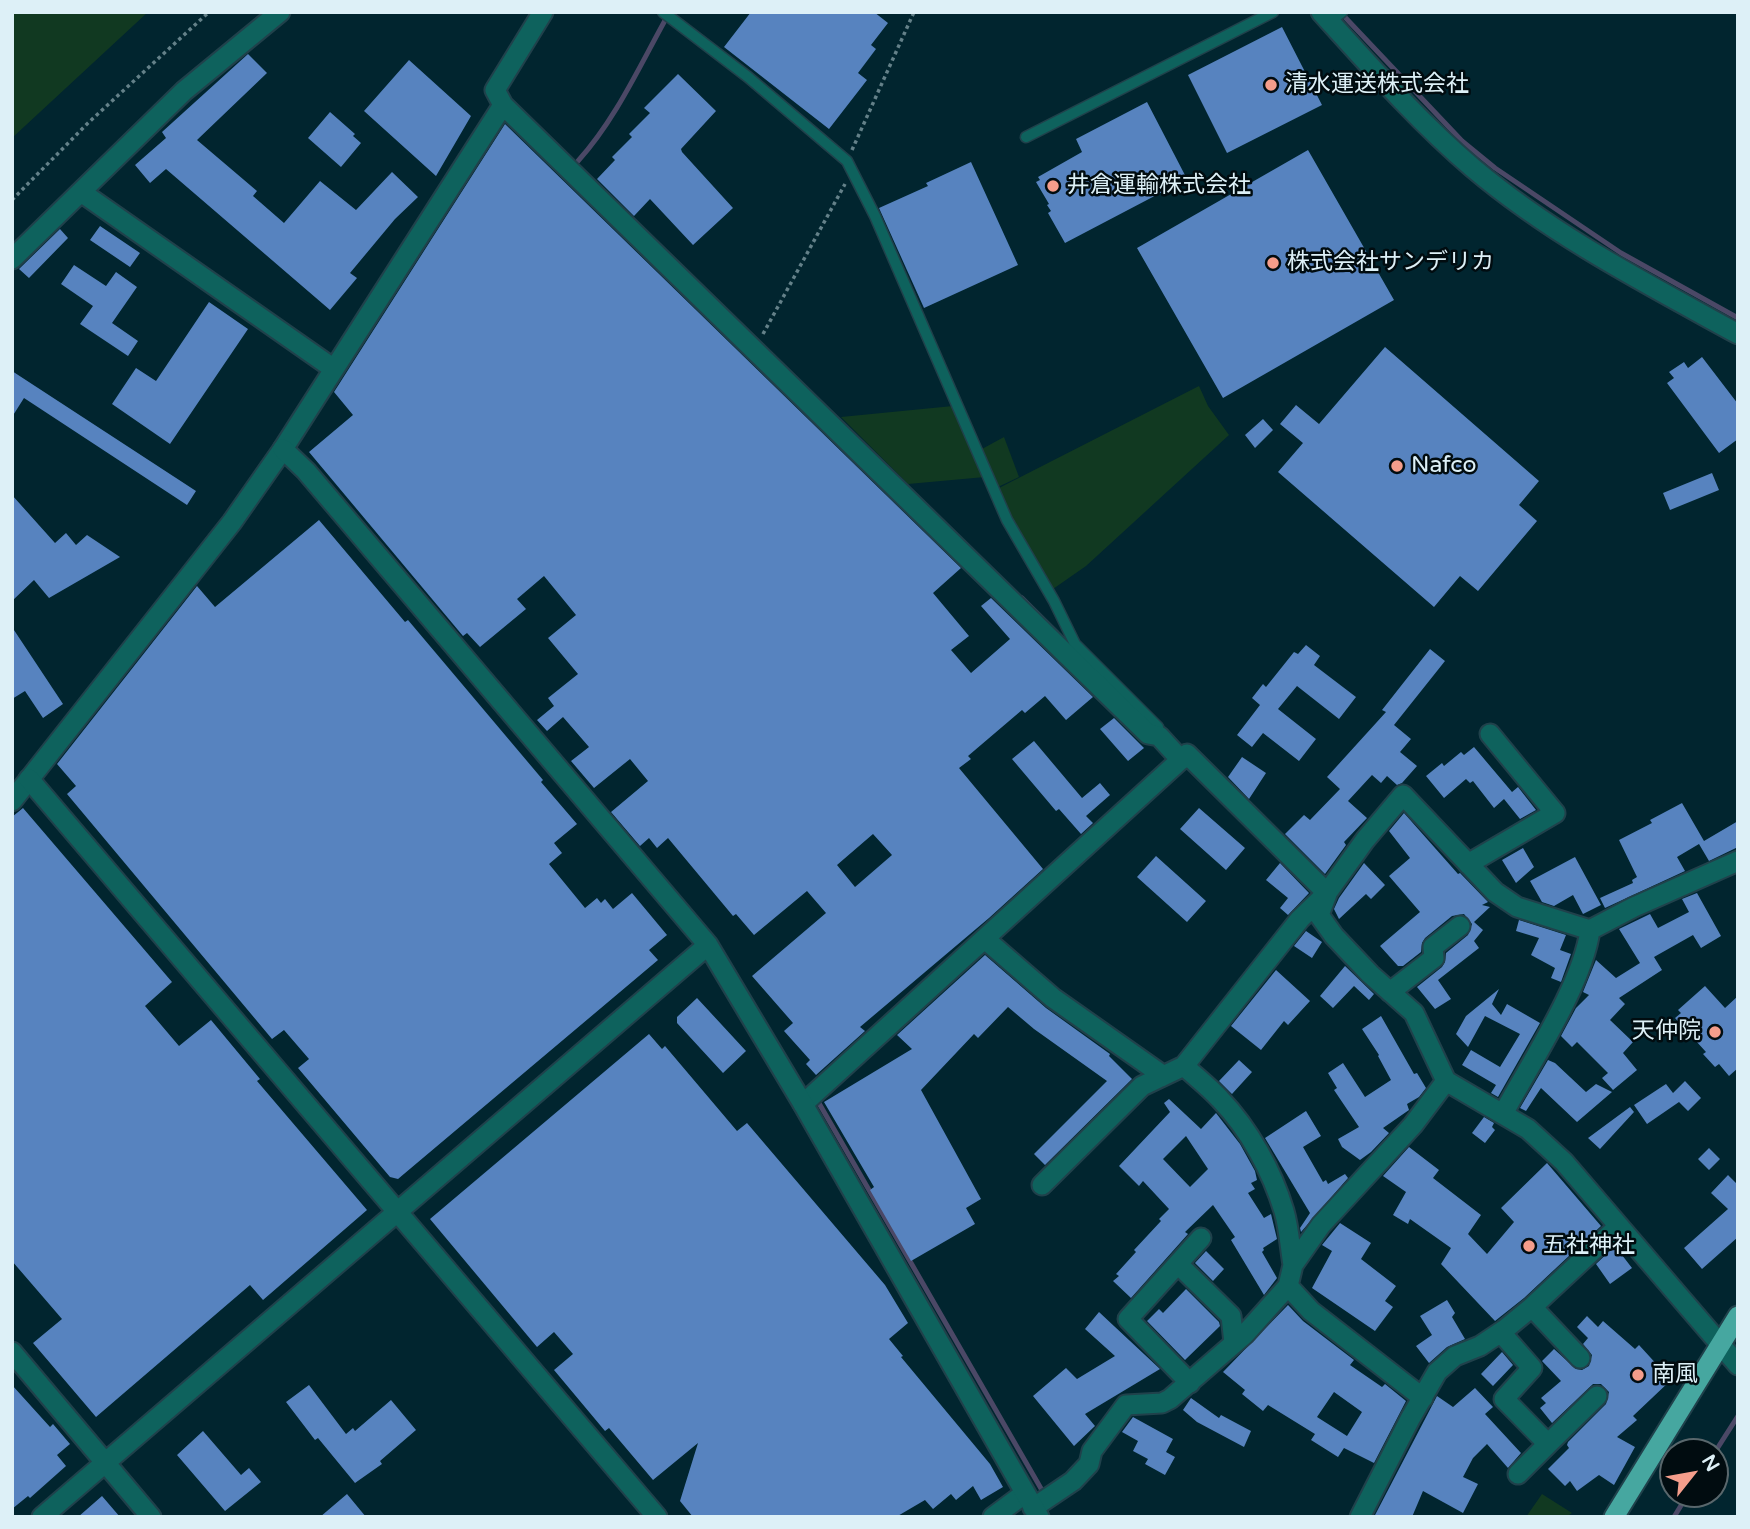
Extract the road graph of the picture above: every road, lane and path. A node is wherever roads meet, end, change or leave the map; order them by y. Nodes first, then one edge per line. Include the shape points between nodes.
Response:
1 (209, 12) edge
2 (280, 12) edge
3 (543, 12) edge
4 (915, 12) edge
5 (1273, 12) edge
6 (665, 15) edge
7 (1333, 15) edge
8 (503, 105) junction
9 (1026, 136) dead end
10 (850, 166) junction
11 (81, 192) junction
12 (12, 200) edge
13 (12, 259) edge
14 (1738, 334) edge
15 (759, 342) dead end
16 (334, 369) junction
17 (283, 449) junction
18 (1062, 617) junction
19 (1054, 634) junction
20 (1490, 734) dead end
21 (1158, 736) junction
22 (1181, 760) junction
23 (29, 779) junction
24 (12, 801) edge
25 (1738, 861) edge
26 (1468, 864) junction
27 (1327, 893) junction
28 (1460, 926) dead end
29 (1590, 930) junction
30 (988, 942) junction
31 (708, 945) junction
32 (1390, 992) junction
33 (1184, 1066) junction
34 (1161, 1077) junction
35 (1446, 1081) junction
36 (803, 1104) junction
37 (1503, 1114) junction
38 (1042, 1185) dead end
39 (396, 1211) junction
40 (1619, 1226) junction
41 (1201, 1238) dead end
42 (1178, 1264) junction
43 (1293, 1265) junction
44 (1288, 1286) junction
45 (1532, 1307) junction
46 (1738, 1316) edge
47 (1504, 1330) junction
48 (1234, 1343) junction
49 (1720, 1345) junction
50 (12, 1352) edge
51 (1580, 1358) dead end
52 (1738, 1364) edge
53 (1190, 1383) junction
54 (1597, 1396) dead end
55 (1423, 1398) junction
56 (1548, 1444) junction
57 (106, 1464) junction
58 (1518, 1474) dead end
59 (1032, 1506) edge
60 (42, 1517) edge
61 (151, 1517) edge
62 (657, 1517) edge
63 (992, 1517) edge
64 (1360, 1517) edge
65 (1614, 1517) edge

1 - 12 path
2 - 11 street via 184,91
3 - 8 street via 495,90
4 - 10 path
5 - 9 lane
6 - 10 lane via 748,77
7 - 14 street via 1432,130 1473,168 1542,220
8 - 16 street
8 - 19 street
10 - 15 path
10 - 18 lane via 1007,520
11 - 13 street
11 - 16 street
16 - 17 street
17 - 23 street via 232,522
17 - 31 street
18 - 19 lane
18 - 21 lane via 1075,644 1158,727
19 - 21 street via 1148,734
20 - 26 street via 1555,813
21 - 22 street
22 - 27 street via 1187,754
22 - 30 street
23 - 24 street
23 - 39 street
25 - 29 street
26 - 27 street via 1404,795
26 - 29 street via 1495,892 1517,906
27 - 32 street via 1319,915
27 - 33 street via 1300,919
28 - 32 street via 1433,947 1434,958
29 - 37 street via 1563,1004
30 - 34 street via 1054,998
30 - 36 street
31 - 36 street
31 - 39 street
32 - 35 street via 1414,1013
33 - 34 street
33 - 43 street via 1220,1099 1261,1157 1285,1214
34 - 38 street via 1142,1087
35 - 37 street
35 - 43 street via 1413,1125 1321,1225
36 - 59 street
37 - 40 street via 1528,1129 1564,1162
39 - 57 street
39 - 62 street
40 - 45 street
40 - 49 street
41 - 42 street
42 - 48 street via 1231,1316
42 - 53 street via 1128,1319
43 - 44 street
44 - 48 street
44 - 55 street via 1311,1311
45 - 47 street
45 - 51 street
46 - 49 highway
47 - 55 street via 1455,1356 1437,1372
47 - 56 street via 1504,1336 1532,1368 1504,1399
48 - 53 street
49 - 52 street
49 - 65 highway
50 - 57 street
53 - 59 street via 1161,1404 1126,1405 1092,1451 1089,1464 1073,1481
54 - 56 street
55 - 64 street
56 - 58 street
57 - 60 street
57 - 61 street
59 - 63 street

